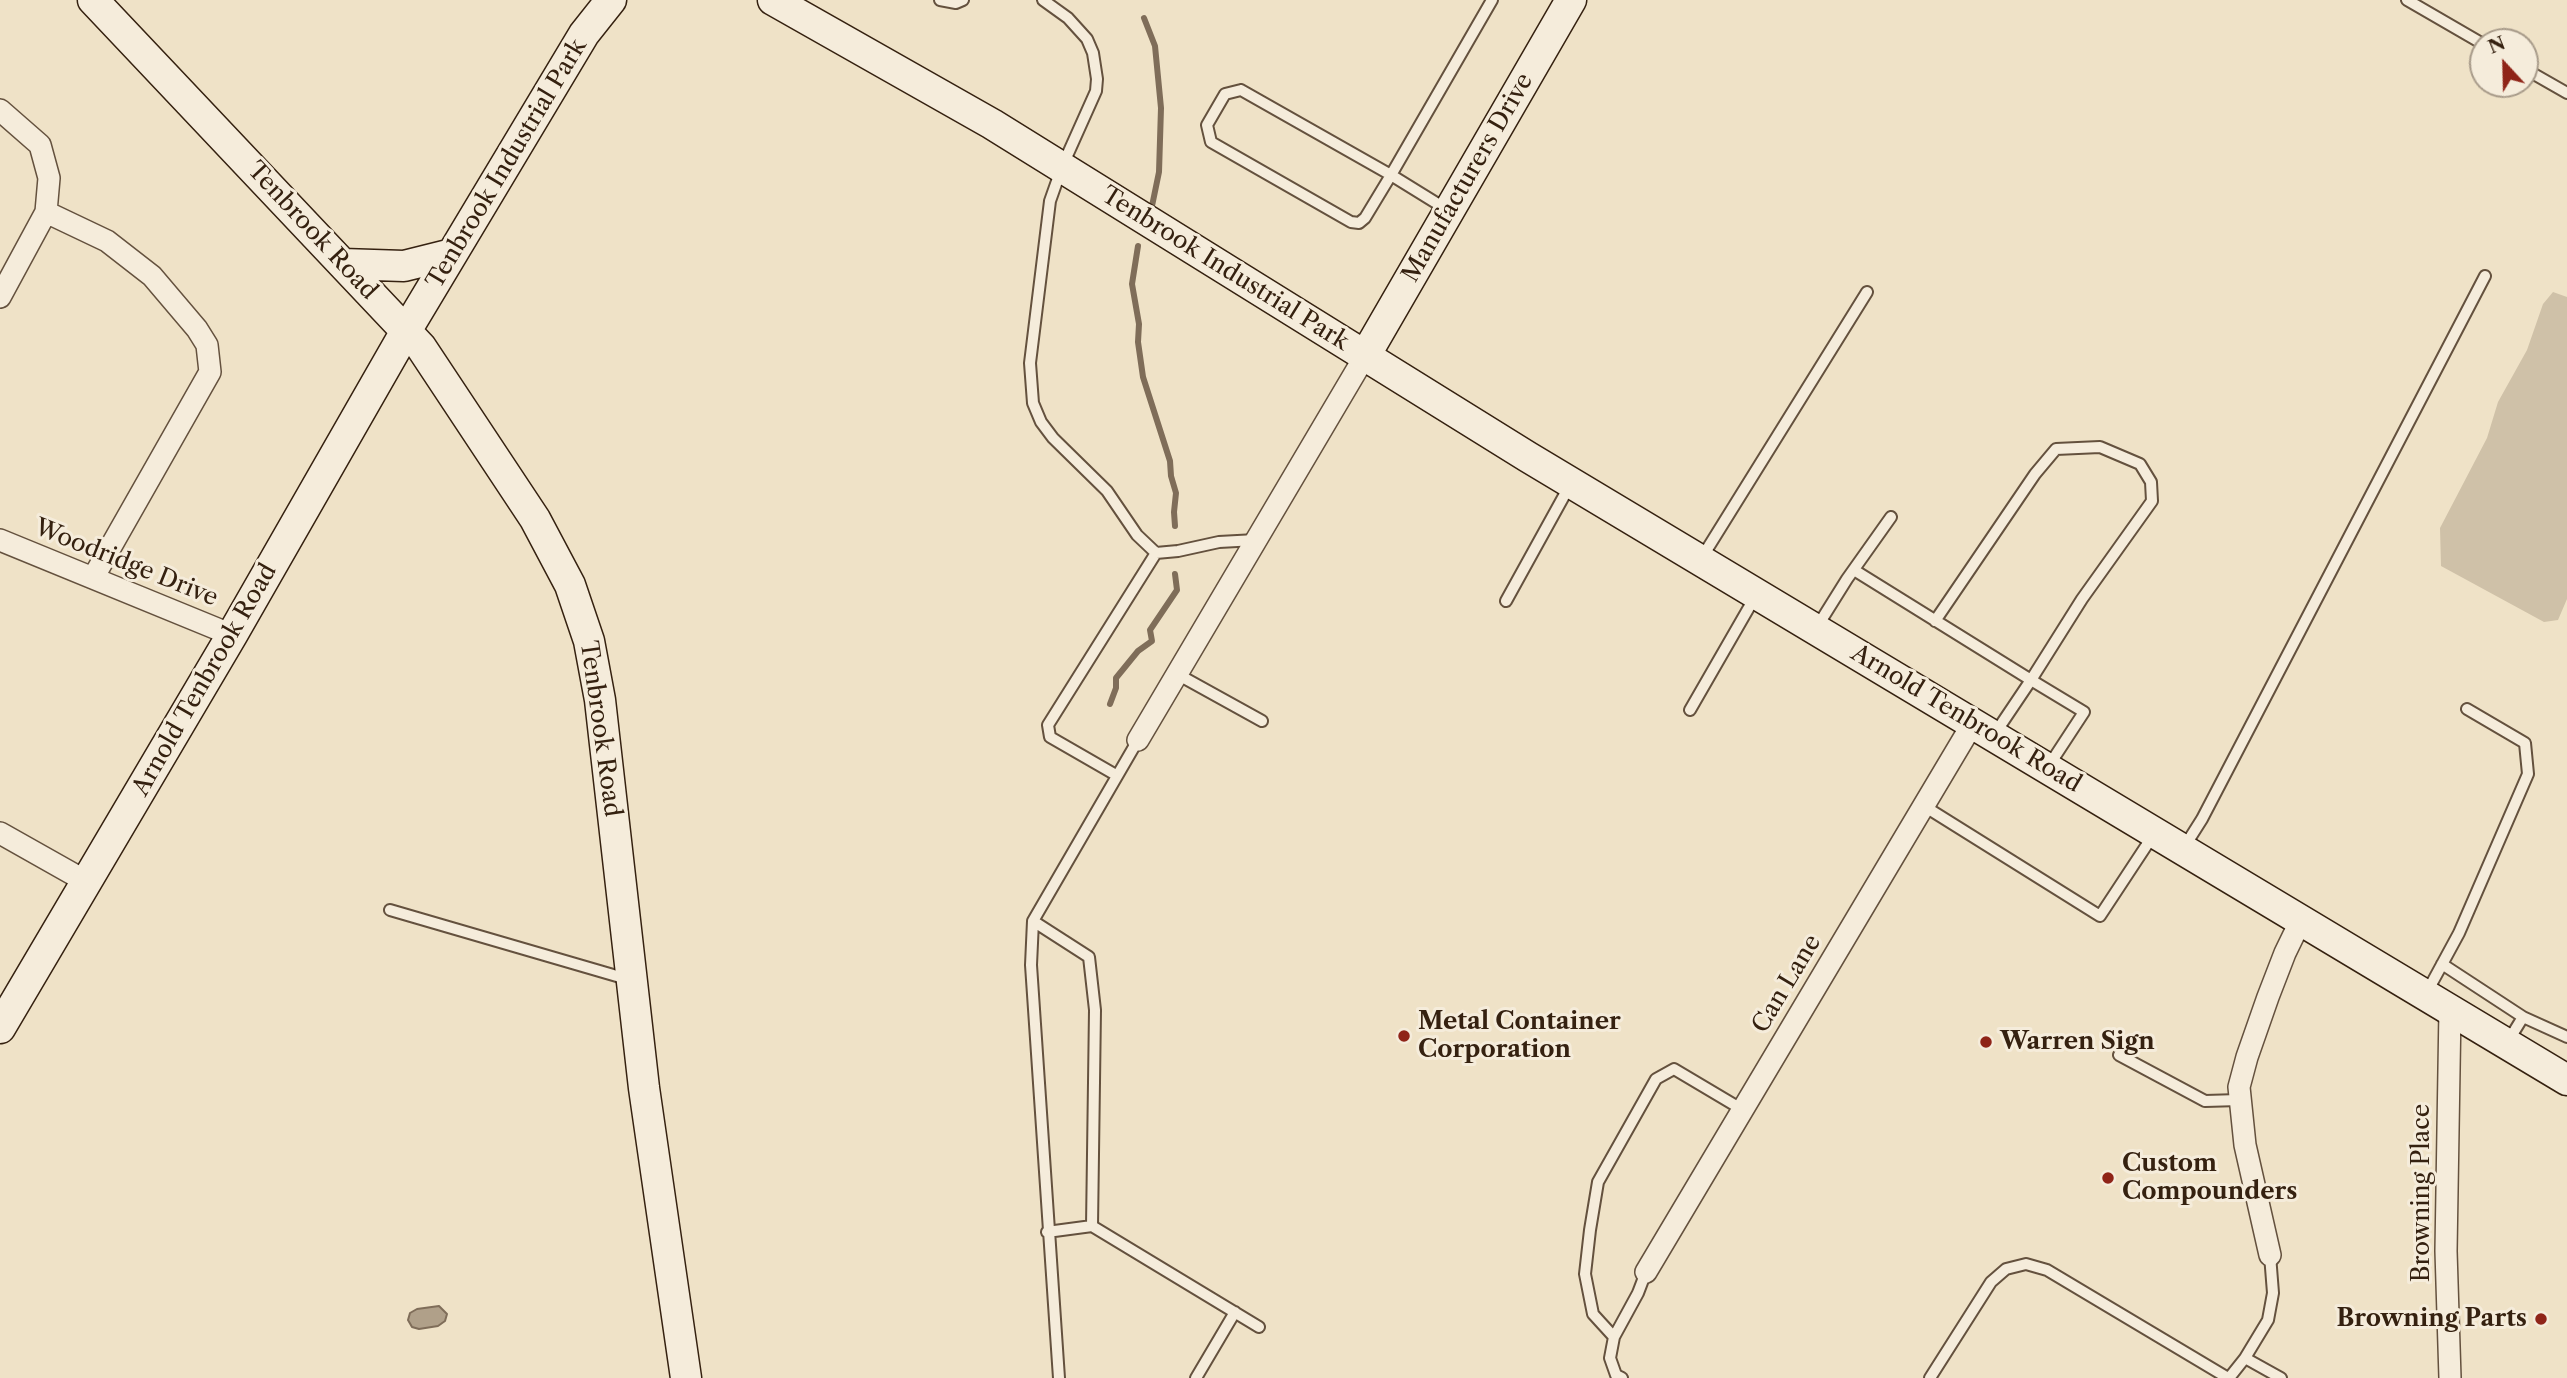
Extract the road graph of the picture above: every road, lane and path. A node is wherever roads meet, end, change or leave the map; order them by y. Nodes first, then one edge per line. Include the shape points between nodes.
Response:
1 (93, 0) edge
2 (611, 0) edge
3 (773, 0) edge
4 (940, 0) edge
5 (963, 0) edge
6 (1043, 0) edge
7 (1492, 0) edge
8 (1571, 0) edge
9 (2407, 0) edge
10 (2469, 36) edge
11 (2539, 77) edge
12 (2567, 93) edge
13 (0, 110) edge
14 (1062, 167) junction
15 (1391, 175) junction
16 (1449, 211) junction
17 (46, 212) junction
18 (452, 254) junction
19 (343, 264) junction
20 (2485, 276) dead end
21 (1867, 292) dead end
22 (0, 297) edge
23 (406, 331) junction
24 (1365, 356) junction
25 (448, 385) junction
26 (374, 387) junction
27 (1572, 483) junction
28 (1891, 517) dead end
29 (0, 540) edge
30 (1256, 540) junction
31 (1156, 552) junction
32 (1701, 559) junction
33 (1854, 570) junction
34 (93, 578) junction
35 (1757, 594) junction
36 (1506, 601) dead end
37 (1935, 621) junction
38 (1815, 629) junction
39 (232, 635) junction
40 (1177, 674) junction
41 (2031, 680) junction
42 (2467, 709) dead end
43 (1690, 710) dead end
44 (1262, 721) dead end
45 (1984, 729) junction
46 (1138, 740) joint
47 (2048, 767) junction
48 (1116, 775) junction
49 (1924, 806) junction
50 (2155, 832) junction
51 (0, 833) edge
52 (2183, 849) junction
53 (87, 882) junction
54 (390, 910) dead end
55 (1033, 920) junction
56 (2301, 920) junction
57 (2442, 964) junction
58 (630, 979) junction
59 (2438, 1002) junction
60 (2523, 1017) junction
61 (0, 1028) edge
62 (2567, 1037) edge
63 (2507, 1044) junction
64 (2119, 1055) dead end
65 (2567, 1080) edge
66 (2239, 1100) junction
67 (1743, 1110) junction
68 (1092, 1226) junction
69 (1047, 1232) junction
70 (2270, 1255) joint
71 (1646, 1272) joint
72 (1235, 1312) junction
73 (1259, 1327) dead end
74 (1614, 1337) junction
75 (2245, 1358) junction
76 (686, 1378) edge
77 (1059, 1378) edge
78 (1196, 1378) edge
79 (1622, 1378) edge
80 (1930, 1378) edge
81 (2229, 1378) edge
82 (2281, 1378) edge
83 (2450, 1378) edge

1 - 19 street, Tenbrook Road
2 - 18 street, Tenbrook Industrial Park via 584,34
3 - 14 street, Tenbrook Industrial Park
4 - 5 lane
6 - 14 lane via 1087,39 1096,68 1096,91
7 - 15 lane
8 - 16 street, Manufacturers Drive
9 - 10 lane
11 - 12 lane
13 - 17 street via 40,145 49,178
14 - 24 street, Tenbrook Industrial Park
14 - 31 lane via 1050,201 1032,349 1033,403 1053,438 1107,492 1137,535
15 - 15 lane via 1241,90 1225,94 1207,125 1211,142 1351,222 1366,218
15 - 16 lane
16 - 24 street, Manufacturers Drive
17 - 22 street
17 - 34 street via 107,241 152,276 207,345 210,372
18 - 19 street via 404,266
18 - 23 street, Tenbrook Industrial Park
19 - 23 street, Tenbrook Road
20 - 52 lane
21 - 32 lane
23 - 25 street, Tenbrook Road
23 - 26 street, Arnold Tenbrook Road
24 - 27 street, Arnold Tenbrook Road
24 - 30 street, Tenbrook Industrial Park
25 - 26 street via 411,371
25 - 58 street, Tenbrook Road via 554,551 583,622 600,700
26 - 39 street, Arnold Tenbrook Road
27 - 32 street, Arnold Tenbrook Road
27 - 36 lane
28 - 33 lane
29 - 34 street, Woodridge Drive
30 - 31 lane
30 - 40 street, Tenbrook Industrial Park
31 - 48 lane via 1048,725 1050,737
32 - 35 street, Arnold Tenbrook Road
33 - 37 lane
33 - 38 lane
34 - 39 street, Woodridge Drive
35 - 38 street, Arnold Tenbrook Road
35 - 43 lane
37 - 41 lane
37 - 41 lane via 2056,449 2100,447 2140,464 2151,482 2152,501
38 - 45 street, Arnold Tenbrook Road
39 - 53 street, Arnold Tenbrook Road
40 - 44 lane
40 - 46 street, Tenbrook Industrial Park
41 - 45 lane
41 - 47 lane via 2084,712
42 - 57 lane via 2525,743 2528,774
45 - 47 street, Arnold Tenbrook Road
45 - 49 street, Can Lane
46 - 48 lane
47 - 50 street, Arnold Tenbrook Road
48 - 55 lane
49 - 50 lane via 2100,916
49 - 67 street, Can Lane
50 - 52 street, Arnold Tenbrook Road
51 - 53 street
52 - 56 street, Arnold Tenbrook Road
53 - 61 street, Arnold Tenbrook Road
54 - 58 lane
55 - 68 lane via 1089,957 1095,1010
55 - 69 lane via 1031,965
56 - 59 street, Arnold Tenbrook Road
56 - 66 street via 2246,1057
57 - 59 lane
57 - 60 lane
58 - 76 street, Tenbrook Road
59 - 63 street, Arnold Tenbrook Road
59 - 83 street, Browning Place
60 - 62 lane
60 - 63 lane
63 - 65 street, Arnold Tenbrook Road
64 - 66 lane via 2205,1101
66 - 70 street
67 - 71 street, Can Lane
67 - 74 lane via 1674,1069 1656,1079 1598,1182 1592,1218 1585,1274 1593,1314
68 - 69 lane
68 - 72 lane
69 - 77 lane
70 - 75 lane via 2273,1293 2269,1320
71 - 74 lane
72 - 73 lane
72 - 78 lane
74 - 79 lane via 1609,1358
75 - 81 lane
75 - 82 lane
80 - 81 lane via 1991,1282 2007,1269 2026,1264 2047,1270

